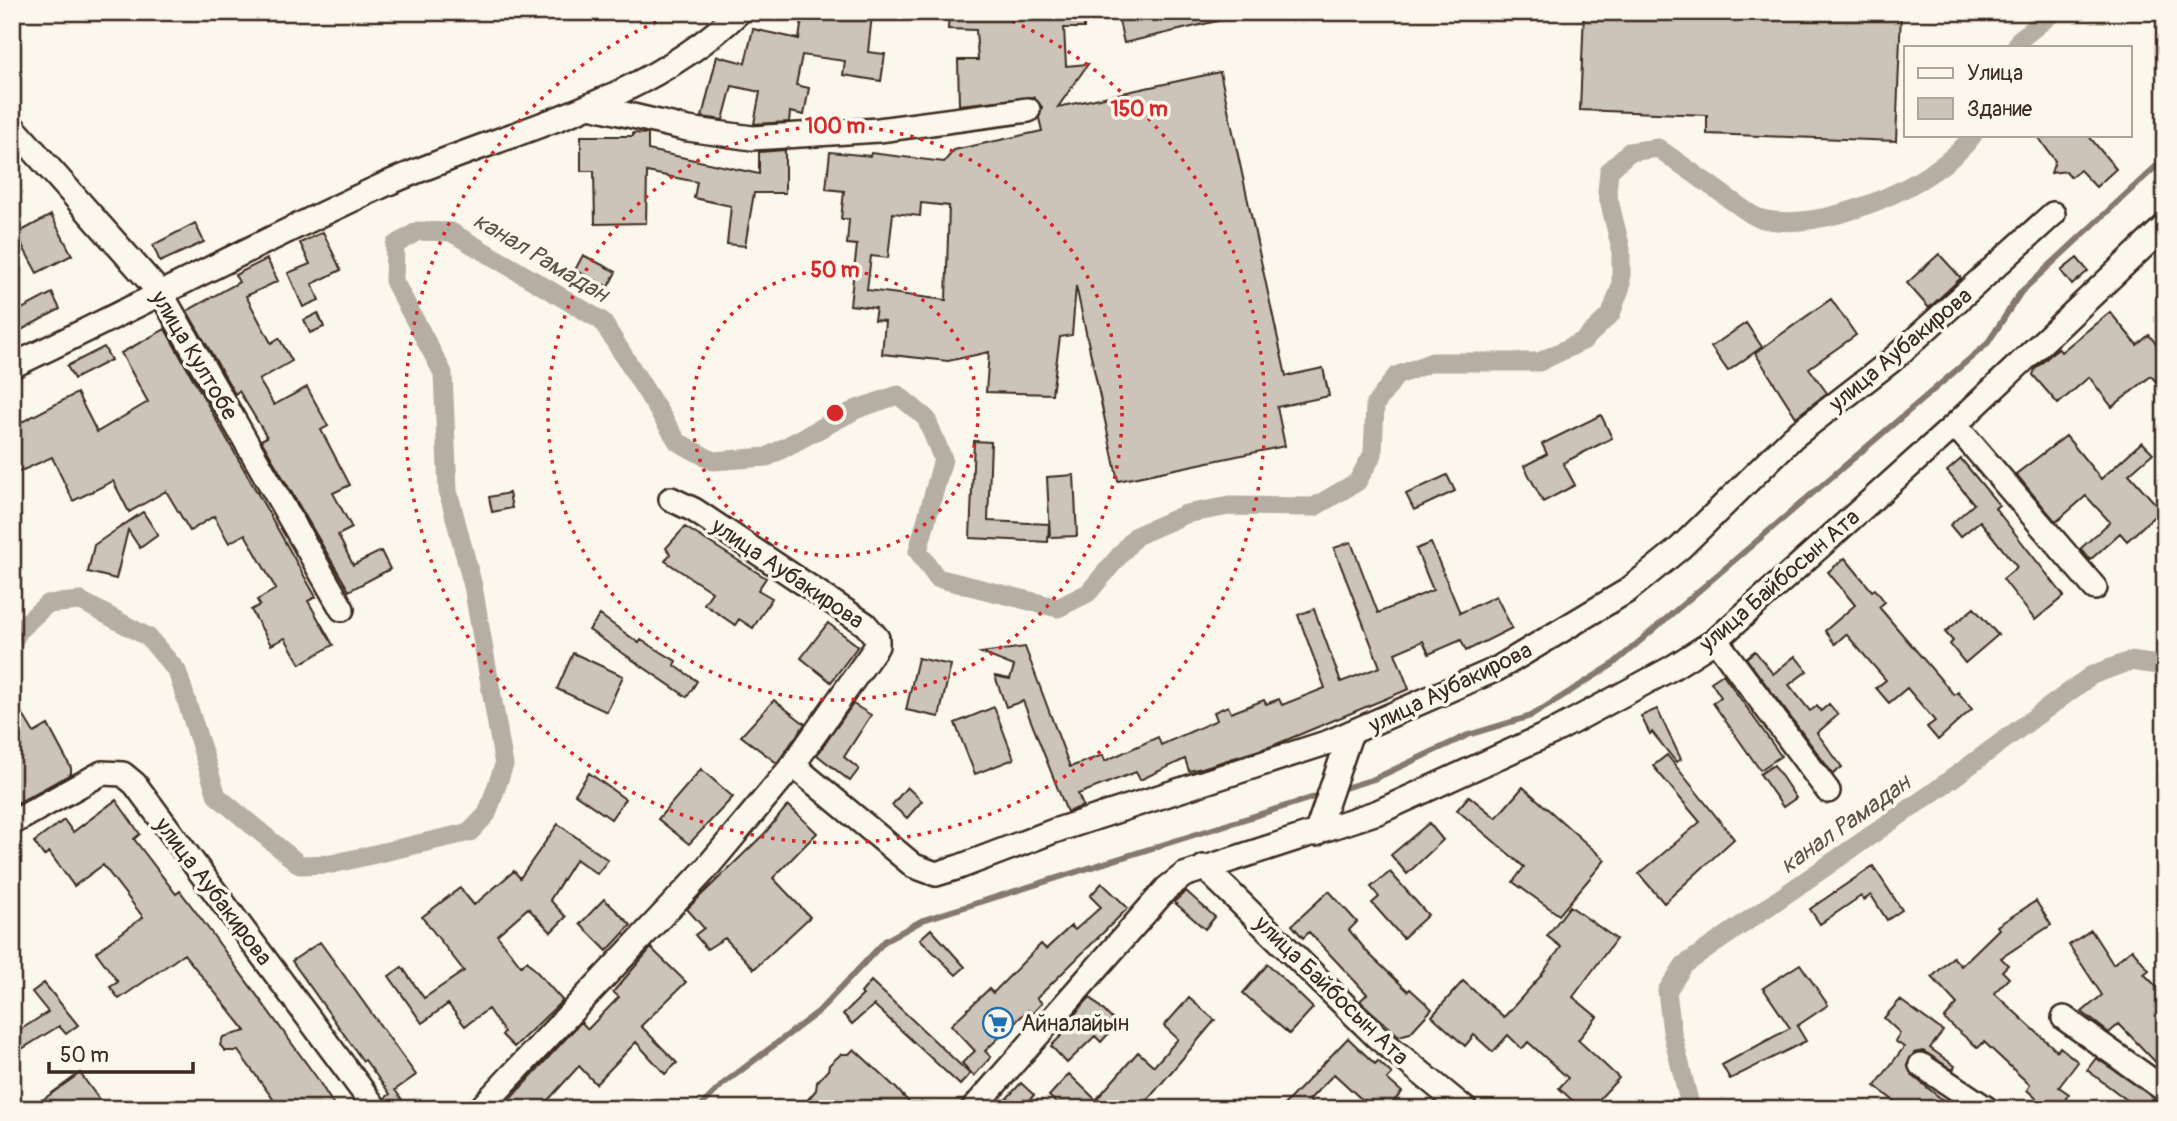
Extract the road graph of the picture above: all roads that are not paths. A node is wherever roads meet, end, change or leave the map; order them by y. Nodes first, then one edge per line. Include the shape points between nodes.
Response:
1 (739, 12) edge
2 (590, 106) junction
3 (1028, 110) dead end
4 (12, 126) edge
5 (2053, 214) dead end
6 (2165, 226) edge
7 (162, 295) junction
8 (12, 366) edge
9 (1955, 425) junction
10 (671, 499) dead end
11 (2095, 588) dead end
12 (342, 609) dead end
13 (1716, 640) junction
14 (1350, 735) junction
15 (793, 765) junction
16 (1828, 791) dead end
17 (12, 823) edge
18 (1316, 834) junction
19 (1204, 866) junction
20 (2064, 1018) dead end
21 (1921, 1065) dead end
22 (2165, 1090) edge
23 (376, 1109) edge
24 (480, 1109) edge
25 (973, 1109) edge
26 (1465, 1109) edge
27 (1987, 1109) edge

1 - 2 street via 676,63
2 - 3 street via 688,129 752,138 879,130
2 - 7 street via 384,185
4 - 7 street, улица Култобе
5 - 14 street, улица Аубакирова via 1892,361 1793,437 1680,548 1627,591 1497,668
6 - 9 street, улица Байбосын Ата
7 - 8 street
7 - 12 street, улица Култобе
9 - 11 street
9 - 13 street, улица Байбосын Ата
10 - 15 street, улица Аубакирова via 773,561 865,624 877,638 875,652
13 - 16 street
13 - 18 street, улица Байбосын Ата via 1553,732 1378,812
14 - 15 street, улица Аубакирова via 936,874 904,859
14 - 18 street
15 - 24 street, улица Аубакирова via 704,871
17 - 23 street, улица Аубакирова via 102,773 123,774 135,784
18 - 19 street, улица Байбосын Ата
19 - 25 street, улица Байбосын Ата via 1167,888
19 - 26 street, улица Байбосын Ата via 1376,1037
20 - 22 street
21 - 27 street

